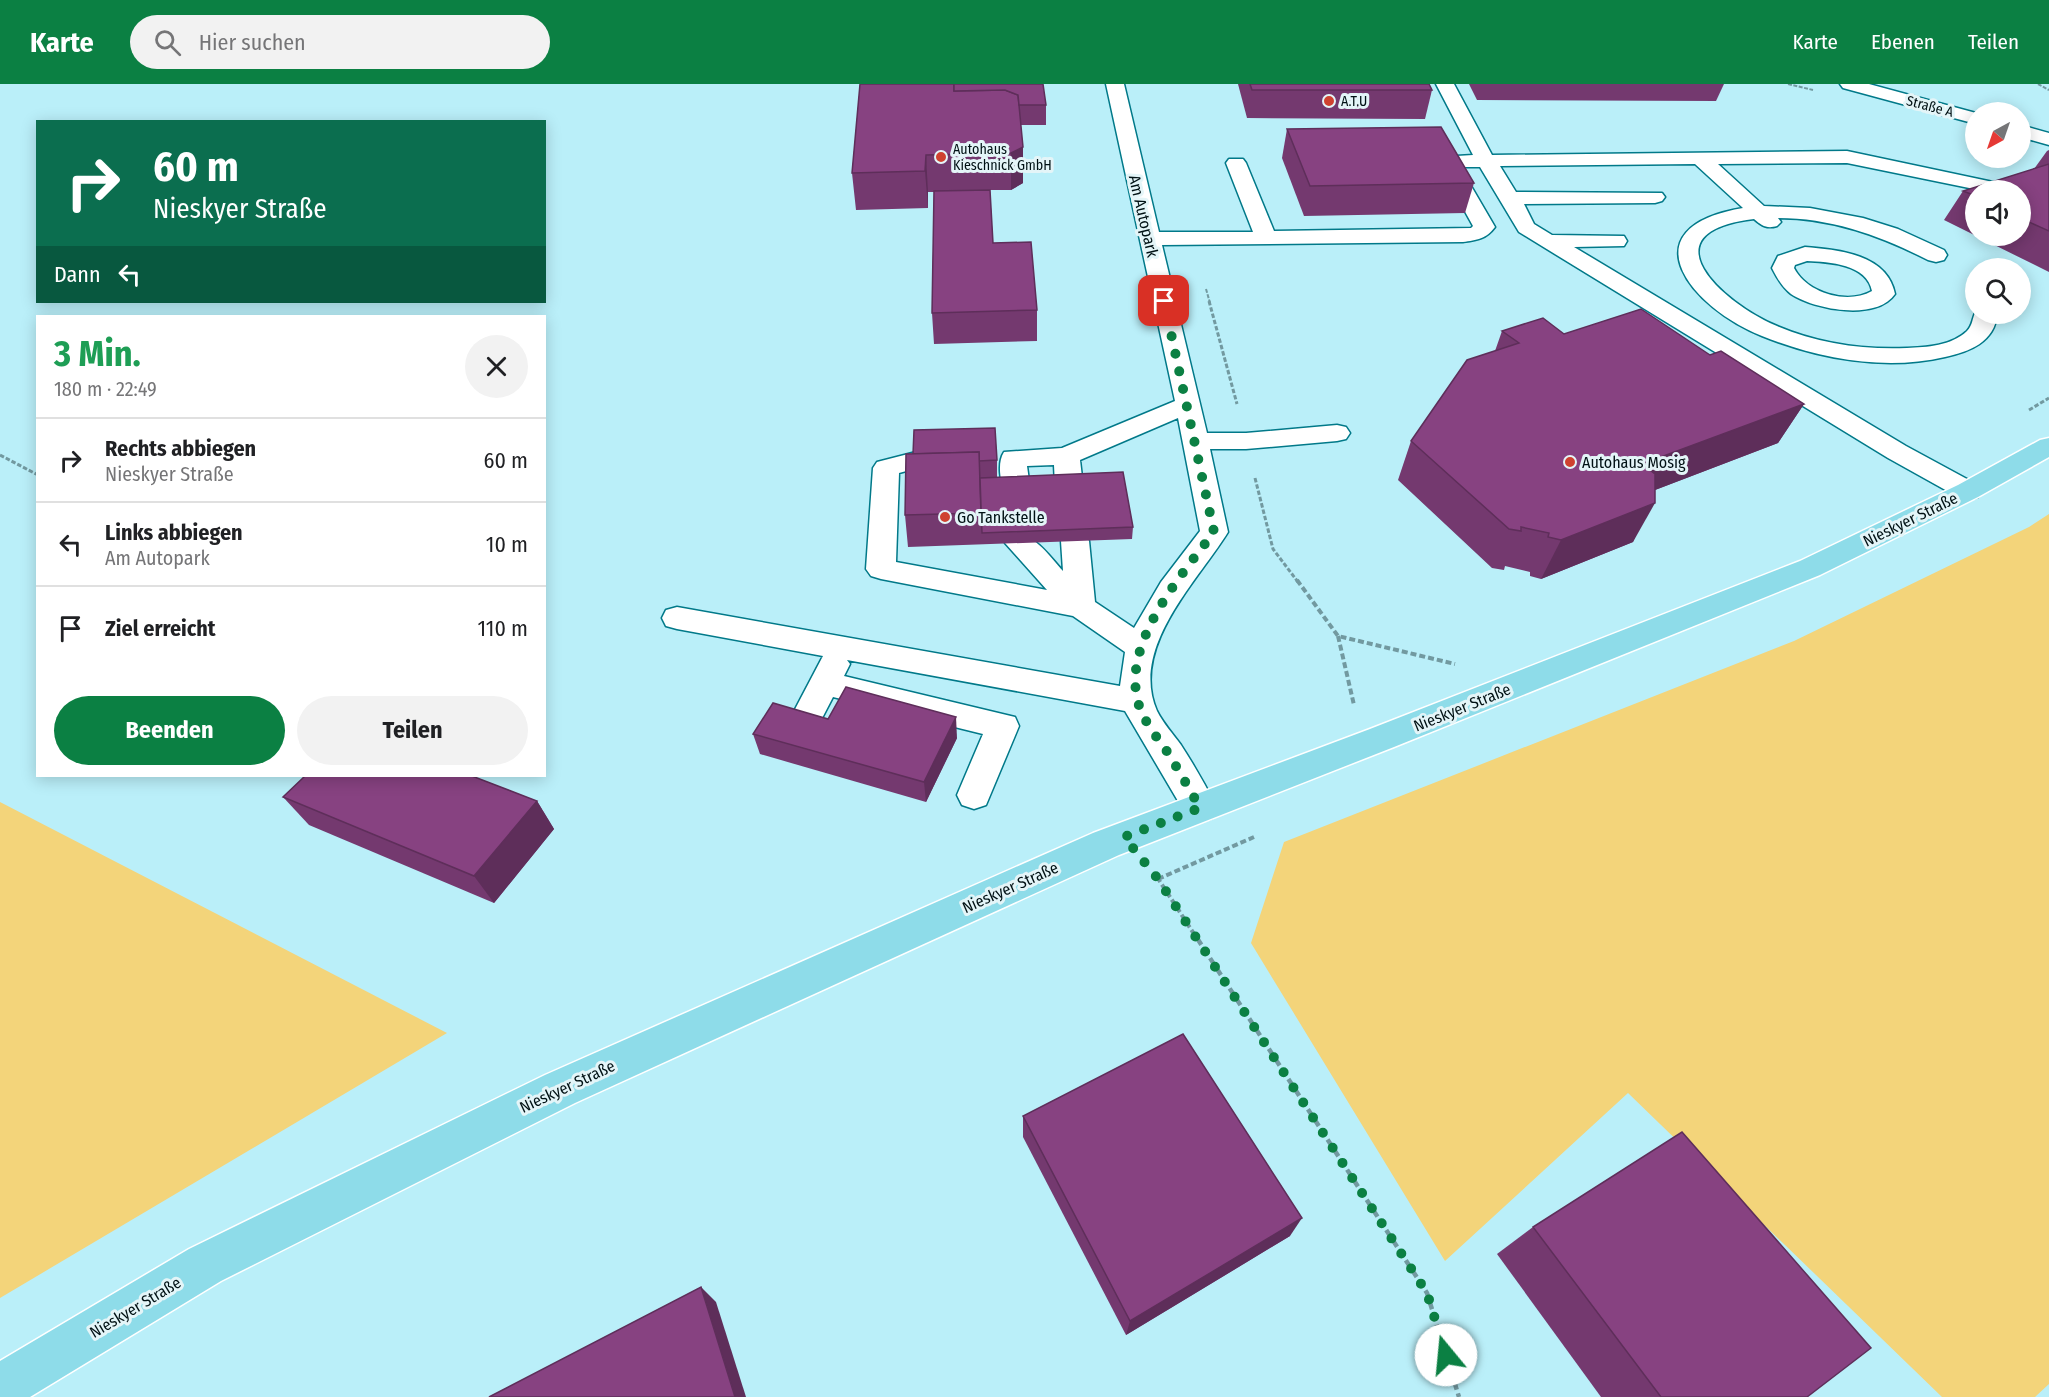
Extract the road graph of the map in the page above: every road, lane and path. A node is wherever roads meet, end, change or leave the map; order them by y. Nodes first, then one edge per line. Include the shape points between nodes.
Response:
1 (1115, 84) edge
2 (1445, 84) edge
3 (1849, 84) edge
4 (2038, 84) edge
5 (2049, 90) edge
6 (1965, 115) edge
7 (2031, 134) edge
8 (2049, 139) edge
9 (1700, 158) junction
10 (1486, 160) junction
11 (1236, 163) dead end
12 (1965, 182) edge
13 (1655, 197) dead end
14 (1510, 198) junction
15 (1760, 213) junction
16 (1266, 238) junction
17 (1150, 239) junction
18 (1192, 240) junction
19 (1546, 240) junction
20 (1616, 242) dead end
21 (1793, 243) dead end
22 (1936, 255) dead end
23 (1983, 324) edge
24 (2049, 398) edge
25 (1188, 405) junction
26 (2019, 416) dead end
27 (1337, 433) dead end
28 (1195, 441) junction
29 (1246, 441) junction
30 (2049, 446) edge
31 (0, 455) edge
32 (1066, 456) junction
33 (916, 460) edge
34 (36, 474) edge
35 (1069, 486) edge
36 (1016, 488) edge
37 (1968, 491) junction
38 (1074, 542) edge
39 (1019, 543) edge
40 (1081, 607) junction
41 (677, 618) dead end
42 (1338, 636) junction
43 (1141, 648) junction
44 (842, 649) junction
45 (1464, 666) dead end
46 (824, 683) junction
47 (1138, 701) junction
48 (1355, 711) dead end
49 (808, 715) edge
50 (974, 795) dead end
51 (1200, 808) junction
52 (1124, 837) junction
53 (0, 1388) edge
54 (1459, 1397) edge

1 - 17 street, Am Autopark
2 - 10 street
3 - 6 street, Straße A
4 - 5 path
7 - 8 street
9 - 10 street
9 - 12 street via 1847,157
9 - 15 street
10 - 14 street
10 - 16 street via 1447,161 1484,227 1478,233
11 - 16 street
13 - 14 street
14 - 19 street via 1526,228
15 - 21 street
15 - 22 street via 1804,213 1839,219 1907,240
15 - 23 street via 1718,220 1700,230 1689,243 1687,259 1694,277 1711,295 1756,325 1786,338 1853,354 1917,357 1964,345
16 - 18 street
17 - 18 street
17 - 25 street, Am Autopark
18 - 29 path
19 - 20 street
19 - 37 street
24 - 26 path
25 - 28 street, Am Autopark
25 - 32 street
27 - 29 street
28 - 29 street
28 - 43 street, Am Autopark via 1214,532 1163,600
29 - 42 path via 1273,549
30 - 37 main road, Nieskyer Straße
31 - 34 path
32 - 35 street
32 - 36 street via 1004,458
33 - 40 street via 886,468 881,569
37 - 51 main road, Nieskyer Straße via 1810,568
38 - 40 street
39 - 40 street
40 - 43 street
41 - 44 street
42 - 45 path
42 - 48 path
43 - 47 street, Am Autopark
44 - 46 street
44 - 47 street
46 - 49 street
46 - 50 street via 1003,726
47 - 51 street, Am Autopark via 1149,726
51 - 52 main road, Nieskyer Straße
52 - 53 main road, Nieskyer Straße via 560,1089 205,1264
52 - 54 path via 1158,879 1427,1293

